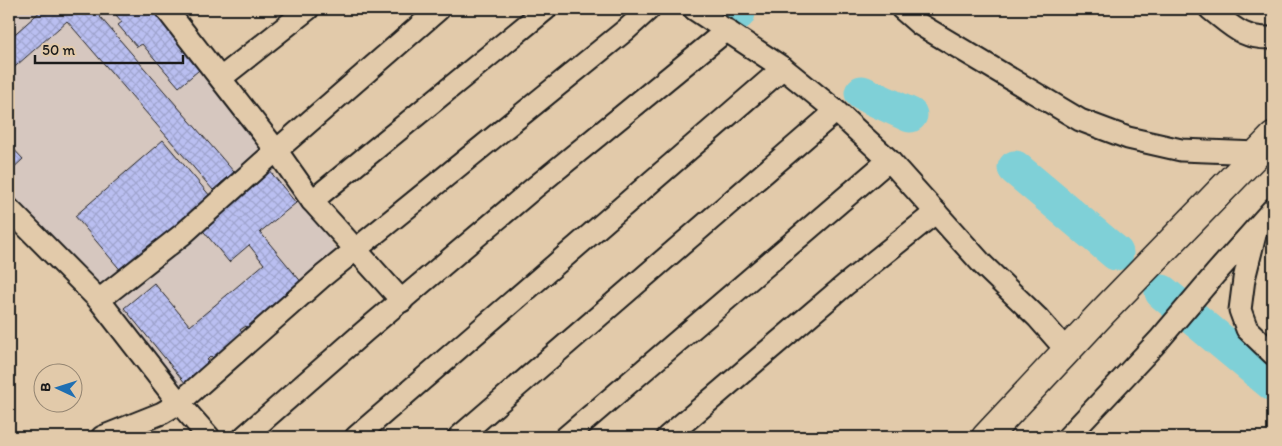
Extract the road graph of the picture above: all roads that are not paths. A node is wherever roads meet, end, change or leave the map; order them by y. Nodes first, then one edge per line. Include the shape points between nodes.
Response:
1 (308, 9) edge
2 (439, 9) edge
3 (546, 9) edge
4 (649, 9) edge
5 (694, 9) edge
6 (902, 9) edge
7 (1210, 9) edge
8 (175, 12) edge
9 (727, 30) junction
10 (1273, 38) edge
11 (783, 68) junction
12 (221, 78) junction
13 (836, 111) junction
14 (1266, 145) edge
15 (276, 150) junction
16 (889, 160) junction
17 (312, 201) junction
18 (1273, 209) edge
19 (9, 210) edge
20 (936, 212) junction
21 (1256, 228) junction
22 (356, 249) junction
23 (99, 300) junction
24 (402, 300) junction
25 (1068, 351) junction
26 (1273, 354) edge
27 (178, 403) junction
28 (1005, 417) junction
29 (102, 437) edge
30 (209, 437) edge
31 (244, 437) edge
32 (356, 437) edge
33 (459, 437) edge
34 (566, 437) edge
35 (667, 437) edge
36 (969, 437) edge
37 (986, 437) edge
38 (1068, 437) edge

1 - 12 street
2 - 15 street
3 - 17 street
4 - 22 street
5 - 9 street
6 - 14 street via 918,24 1080,120 1128,138 1181,150
7 - 10 street via 1241,33 1254,38
8 - 12 street
9 - 11 street
9 - 24 street
11 - 13 street
11 - 32 street
12 - 15 street
13 - 16 street
13 - 33 street
14 - 25 main road
15 - 17 street
15 - 23 street via 183,234
16 - 20 street
16 - 34 street
17 - 22 street
18 - 21 street
19 - 23 street
20 - 25 street
20 - 35 street
21 - 26 street via 1240,310 1247,329
21 - 38 street via 1159,340
22 - 24 street
22 - 27 street
23 - 27 street
24 - 31 street
25 - 28 main road
27 - 29 street via 162,413
27 - 30 street
28 - 36 street
28 - 37 main road

